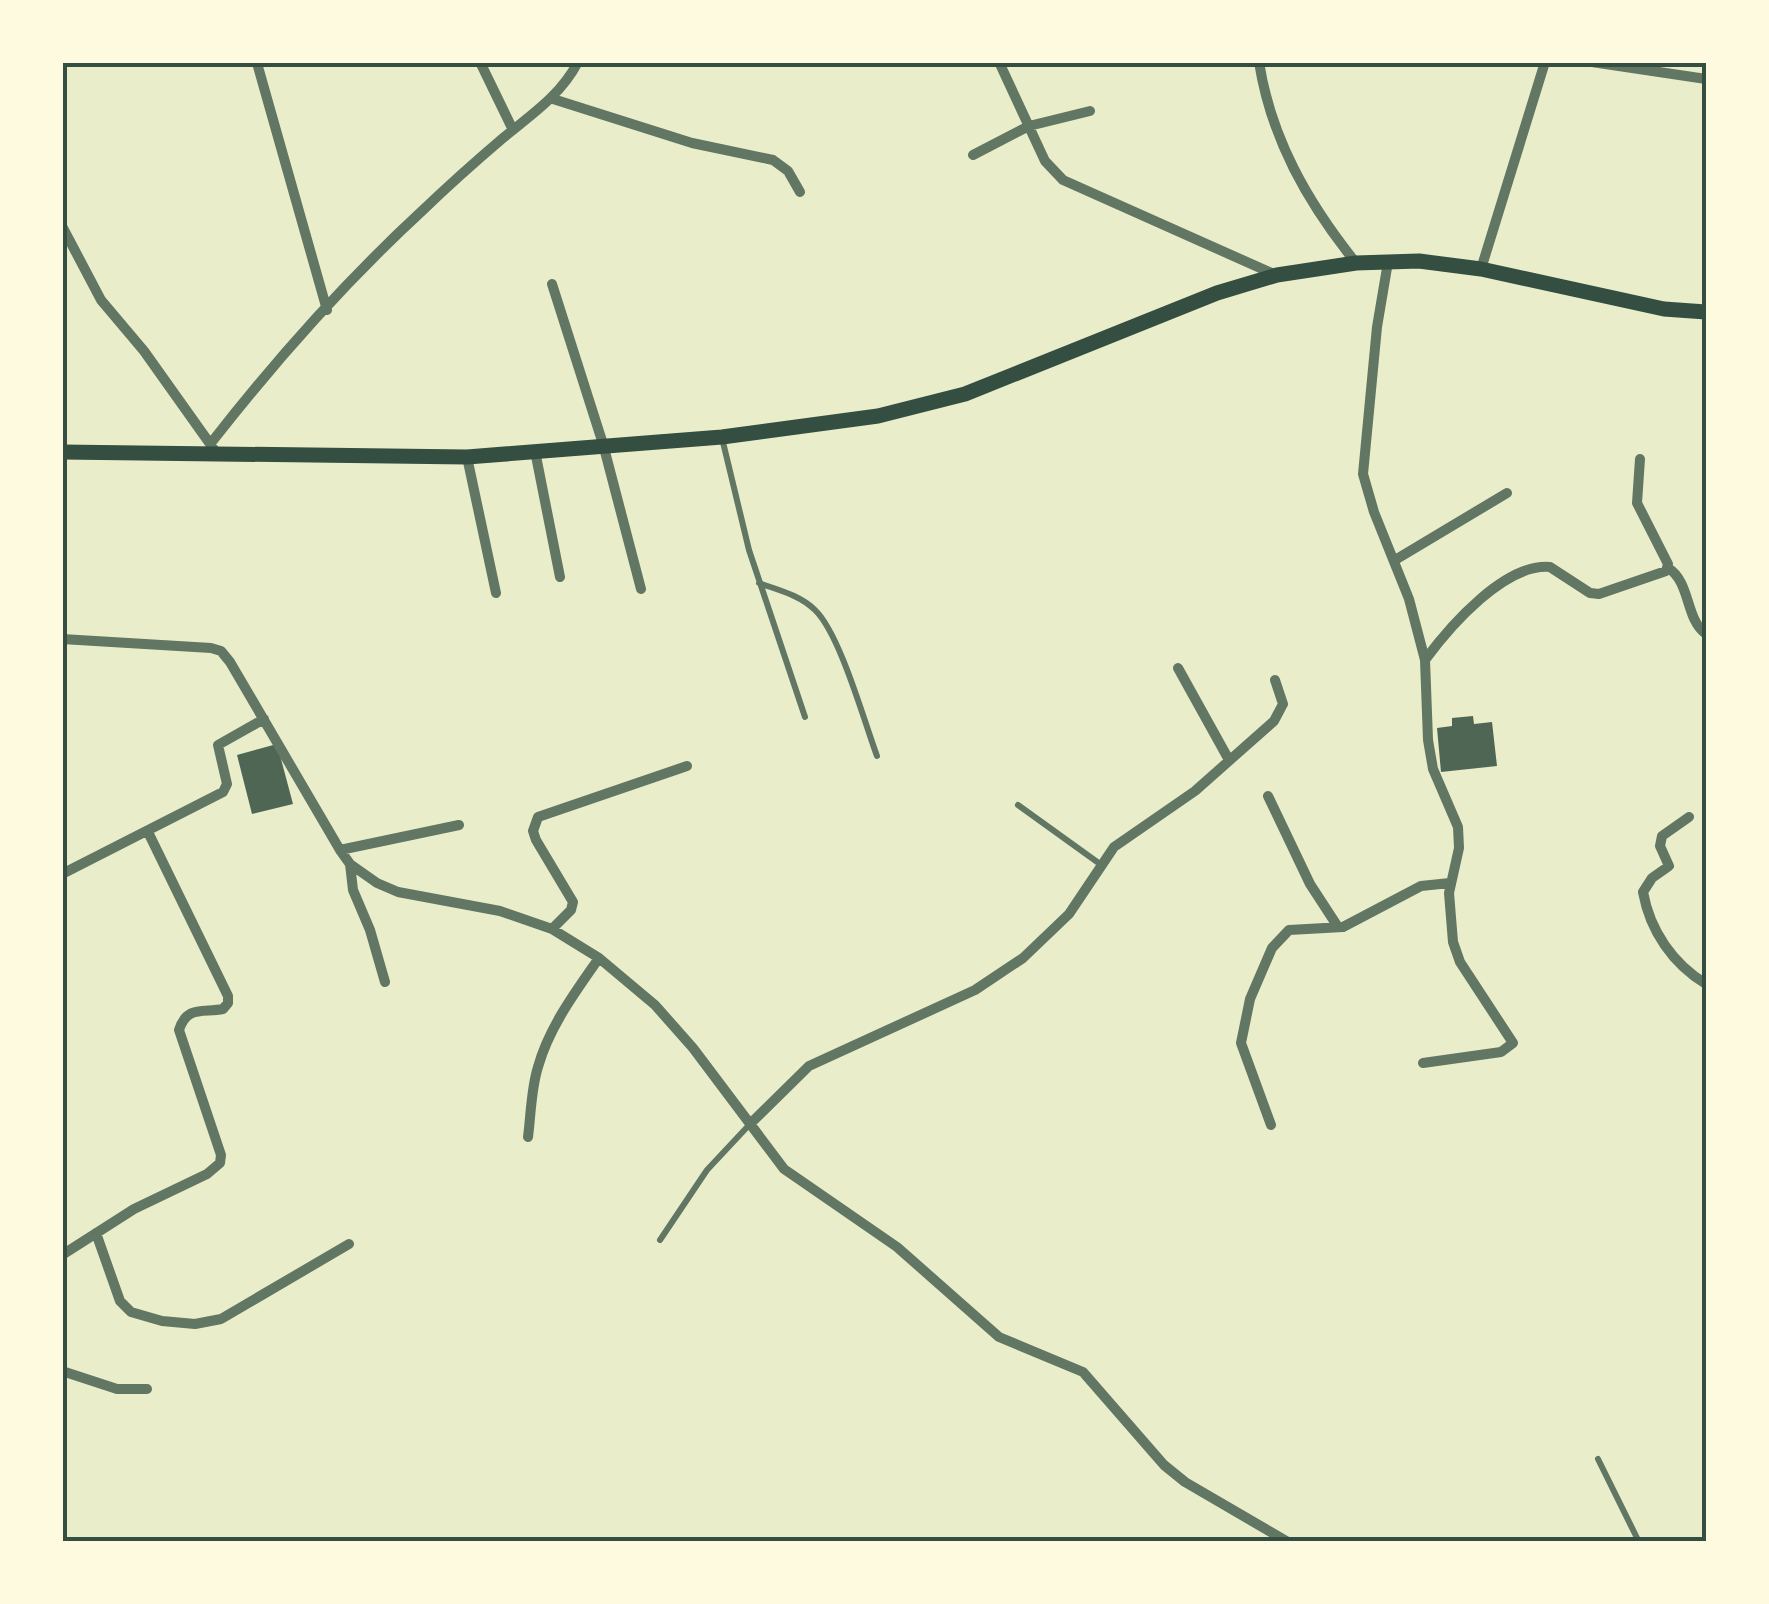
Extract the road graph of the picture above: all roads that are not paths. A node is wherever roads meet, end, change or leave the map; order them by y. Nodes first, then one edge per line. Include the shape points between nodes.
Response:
1 (480, 62) edge
2 (578, 62) edge
3 (999, 62) edge
4 (1259, 62) edge
5 (1545, 62) edge
6 (1592, 62) edge
7 (257, 63) edge
8 (1706, 79) edge
9 (553, 98) junction
10 (1090, 111) dead end
11 (1029, 126) junction
12 (513, 130) junction
13 (973, 155) dead end
14 (800, 192) dead end
15 (62, 226) edge
16 (1388, 262) junction
17 (1356, 263) junction
18 (1481, 268) junction
19 (1277, 276) junction
20 (552, 284) dead end
21 (327, 310) junction
22 (1706, 312) edge
23 (722, 437) junction
24 (603, 444) junction
25 (213, 449) junction
26 (535, 451) junction
27 (62, 452) edge
28 (467, 457) junction
29 (1640, 459) dead end
30 (1506, 493) dead end
31 (1395, 560) junction
32 (1668, 568) junction
33 (560, 577) dead end
34 (759, 583) junction
35 (641, 588) dead end
36 (496, 592) dead end
37 (1706, 634) edge
38 (62, 639) edge
39 (1425, 660) junction
40 (1178, 668) dead end
41 (1275, 680) dead end
42 (805, 718) dead end
43 (264, 720) junction
44 (878, 756) dead end
45 (1229, 760) junction
46 (687, 766) dead end
47 (1268, 796) dead end
48 (1018, 804) dead end
49 (1689, 817) dead end
50 (459, 825) dead end
51 (148, 832) junction
52 (340, 850) junction
53 (350, 864) junction
54 (1100, 864) junction
55 (62, 874) edge
56 (1450, 883) junction
57 (1338, 928) junction
58 (552, 929) junction
59 (600, 958) junction
60 (385, 982) dead end
61 (1706, 984) edge
62 (1423, 1063) dead end
63 (750, 1124) junction
64 (1271, 1125) dead end
65 (528, 1137) dead end
66 (96, 1233) junction
67 (660, 1240) dead end
68 (349, 1244) dead end
69 (62, 1255) edge
70 (62, 1371) edge
71 (147, 1388) dead end
72 (1598, 1459) dead end
73 (1288, 1542) edge
74 (1639, 1542) edge

1 - 12 street
2 - 9 street
3 - 11 street
4 - 17 street via 1285,154
5 - 18 street
6 - 8 street
7 - 21 street
9 - 12 street
9 - 14 street via 692,143 773,160
10 - 11 street
11 - 13 street
11 - 19 street via 1045,161 1064,180
12 - 21 street via 404,227
15 - 25 street via 101,300
16 - 17 main road
16 - 18 main road
16 - 31 street via 1363,474
17 - 19 main road
18 - 22 main road via 1664,309
19 - 23 main road via 1217,293 965,394 878,416
20 - 24 street
21 - 25 street via 255,385
23 - 24 main road
23 - 34 lane
24 - 26 main road
24 - 35 street
25 - 27 main road
25 - 28 main road
26 - 28 main road
26 - 33 street
28 - 36 street
29 - 32 street via 1637,503
30 - 31 street
31 - 39 street
32 - 37 street
32 - 39 street via 1598,594 1550,567 1527,570 1481,598
34 - 42 lane
34 - 44 lane via 799,598 821,616
38 - 43 street via 221,652
39 - 56 street via 1428,740 1460,838
40 - 45 street
41 - 45 street via 1281,711
43 - 51 street via 218,745 226,789
43 - 52 street
45 - 54 street via 1130,833
46 - 58 street via 538,817 536,840 573,902
47 - 57 street
48 - 54 lane
49 - 61 street via 1662,836 1669,866 1643,892 1671,955
50 - 52 street
51 - 55 street
51 - 66 street via 228,996 223,1009 187,1014 179,1030 220,1163
52 - 53 street
53 - 58 street via 398,892 500,911
53 - 60 street
54 - 63 street via 1069,914 1024,958 975,990 808,1066
56 - 57 street via 1421,886
56 - 62 street via 1450,925 1460,962 1513,1043 1501,1052
57 - 64 street via 1282,934 1250,999 1241,1043
58 - 59 street
59 - 63 street via 655,1005
59 - 65 street via 543,1050
63 - 67 lane via 700,1179
63 - 73 street via 784,1169 898,1247 990,1330 1082,1372 1164,1465
66 - 68 street via 120,1301 132,1312 194,1324 221,1318
66 - 69 street
70 - 71 street via 118,1389
72 - 74 lane

